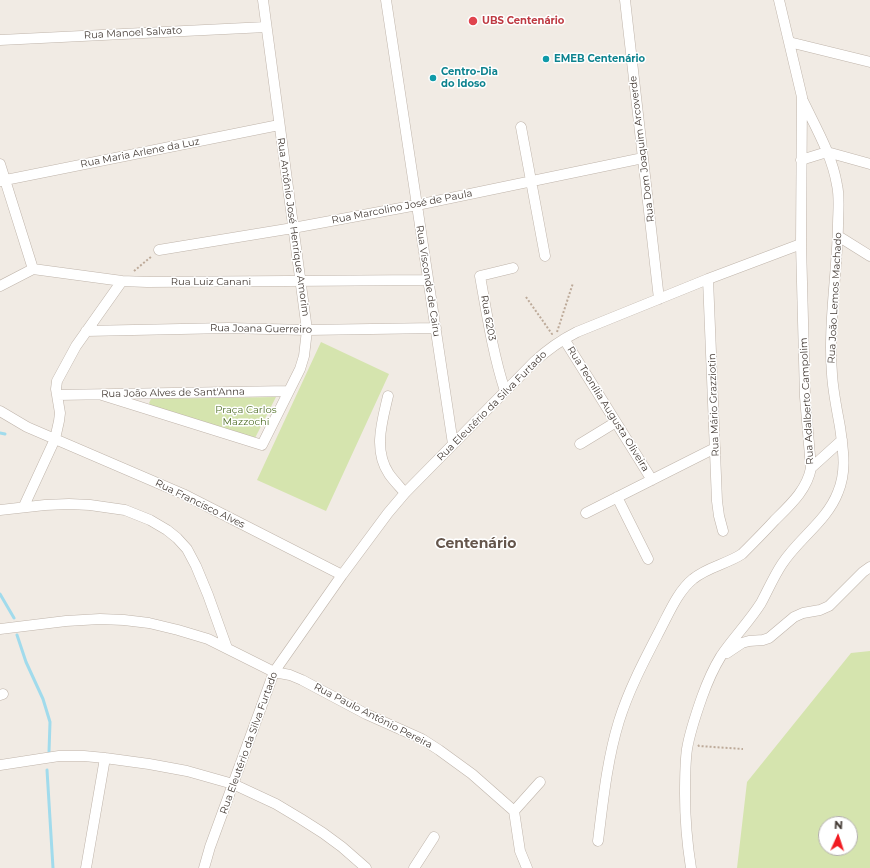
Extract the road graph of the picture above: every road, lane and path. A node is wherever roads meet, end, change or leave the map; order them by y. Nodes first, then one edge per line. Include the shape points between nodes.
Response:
1 (262, 0) edge
2 (386, 0) edge
3 (625, 0) edge
4 (779, 0) edge
5 (266, 27) junction
6 (0, 40) edge
7 (789, 42) junction
8 (870, 62) edge
9 (802, 97) junction
10 (279, 125) junction
11 (521, 127) dead end
12 (827, 152) junction
13 (643, 158) junction
14 (802, 160) junction
15 (0, 164) edge
16 (870, 164) edge
17 (2, 181) edge
18 (531, 181) junction
19 (417, 205) junction
20 (293, 228) junction
21 (838, 236) junction
22 (801, 244) junction
23 (159, 250) joint
24 (545, 256) dead end
25 (870, 256) edge
26 (512, 268) dead end
27 (33, 269) junction
28 (708, 279) junction
29 (428, 280) junction
30 (122, 281) junction
31 (300, 281) junction
32 (573, 284) dead end
33 (0, 286) edge
34 (526, 297) dead end
35 (659, 299) junction
36 (436, 328) junction
37 (307, 330) junction
38 (86, 331) junction
39 (560, 337) junction
40 (505, 390) junction
41 (289, 391) junction
42 (102, 394) junction
43 (57, 395) junction
44 (388, 396) dead end
45 (0, 411) edge
46 (616, 422) junction
47 (55, 439) junction
48 (842, 440) junction
49 (453, 444) junction
50 (580, 444) dead end
51 (715, 448) junction
52 (811, 468) junction
53 (652, 480) junction
54 (405, 493) junction
55 (617, 497) junction
56 (24, 506) junction
57 (0, 510) edge
58 (586, 514) dead end
59 (723, 531) dead end
60 (648, 559) dead end
61 (870, 567) edge
62 (342, 575) junction
63 (0, 629) edge
64 (227, 648) junction
65 (721, 657) junction
66 (274, 672) junction
67 (691, 732) junction
68 (743, 749) dead end
69 (105, 758) junction
70 (0, 765) edge
71 (540, 782) dead end
72 (233, 784) junction
73 (514, 811) junction
74 (434, 837) dead end
75 (598, 841) dead end
76 (86, 868) edge
77 (204, 868) edge
78 (366, 868) edge
79 (414, 868) edge
80 (527, 868) edge
81 (691, 868) edge

1 - 5 street, Rua Antônio José Henrique Amorim
2 - 19 street, Rua Visconde de Cairu
3 - 13 street, Rua Dom Joaquim Arcoverde
4 - 7 street
5 - 6 street, Rua Manoel Salvato
5 - 10 street, Rua Antônio José Henrique Amorim
7 - 8 street
7 - 9 street
9 - 12 street, Rua João Lemos Machado
9 - 14 street
10 - 17 street, Rua Maria Arlene da Luz
10 - 20 street, Rua Antônio José Henrique Amorim
11 - 18 street
12 - 14 street
12 - 16 street
12 - 21 street, Rua João Lemos Machado via 838,190
13 - 18 street, Rua Marcolino José de Paula
13 - 35 street, Rua Dom Joaquim Arcoverde
14 - 22 street
15 - 17 street
17 - 27 street
18 - 19 street, Rua Marcolino José de Paula
18 - 24 street
19 - 20 street, Rua Marcolino José de Paula
19 - 29 street, Rua Visconde de Cairu
20 - 23 street, Rua Marcolino José de Paula
20 - 31 street, Rua Antônio José Henrique Amorim
21 - 25 street
21 - 48 street, Rua João Lemos Machado via 831,362
22 - 28 street, Rua Eleutério da Silva Furtado
22 - 52 street, Rua Adalberto Campolim via 805,397
23 - 30 path
26 - 40 street, Rua 6203 via 480,276 494,353
27 - 30 street, Rua Luiz Canani
27 - 33 street
28 - 35 street, Rua Eleutério da Silva Furtado
28 - 51 street, Rua Mário Grazziotin
29 - 31 street, Rua Luiz Canani
29 - 36 street, Rua Visconde de Cairu
30 - 31 street, Rua Luiz Canani
30 - 38 street
31 - 37 street, Rua Antônio José Henrique Amorim
32 - 39 path
34 - 39 path via 552,334
35 - 39 street, Rua Eleutério da Silva Furtado
36 - 37 street, Rua Joana Guerreiro
36 - 49 street, Rua Visconde de Cairu
37 - 38 street, Rua Joana Guerreiro via 228,328
37 - 41 street, Rua Antônio José Henrique Amorim via 304,356
38 - 43 street via 57,381
39 - 40 street, Rua Eleutério da Silva Furtado
39 - 46 street, Rua Teonília Augusta Oliveira
40 - 49 street, Rua Eleutério da Silva Furtado
41 - 42 street, Rua João Alves de Sant'Anna
41 - 42 street, Rua Antônio José Henrique Amorim via 262,445
42 - 43 street, Rua João Alves de Sant'Anna
43 - 47 street via 60,413
44 - 54 street via 380,433 380,454 389,474
45 - 47 street, Rua Francisco Alves via 27,427
46 - 50 street
46 - 53 street, Rua Teonília Augusta Oliveira
47 - 56 street
47 - 62 street, Rua Francisco Alves via 189,497
48 - 52 street
48 - 65 street, Rua João Lemos Machado via 842,479 832,505 791,552 760,605
49 - 54 street, Rua Eleutério da Silva Furtado
51 - 53 street
51 - 59 street, Rua Mário Grazziotin via 717,501
52 - 75 street, Rua Adalberto Campolim via 805,485 797,496 742,554 692,579 670,610 635,680 619,722 607,771
53 - 55 street
54 - 62 street, Rua Eleutério da Silva Furtado
55 - 58 street
55 - 60 street
56 - 57 street
56 - 64 street via 69,504 126,510 167,530 187,550 196,566
61 - 65 street via 829,606 794,617 769,638 742,643
62 - 66 street, Rua Eleutério da Silva Furtado
63 - 64 street, Rua Paulo Antônio Pereira via 73,620 124,620 178,630
64 - 66 street, Rua Paulo Antônio Pereira
65 - 67 street, Rua João Lemos Machado via 707,685
66 - 72 street, Rua Eleutério da Silva Furtado
66 - 73 street, Rua Paulo Antônio Pereira via 302,680 366,714 422,739 472,774
67 - 68 path via 699,746
67 - 81 street, Rua João Lemos Machado via 685,781 685,818
69 - 70 street via 59,756
69 - 72 street via 187,771
69 - 76 street
71 - 73 street
72 - 77 street, Rua Eleutério da Silva Furtado
72 - 78 street via 301,819 342,847
73 - 80 street via 520,851
74 - 79 street

